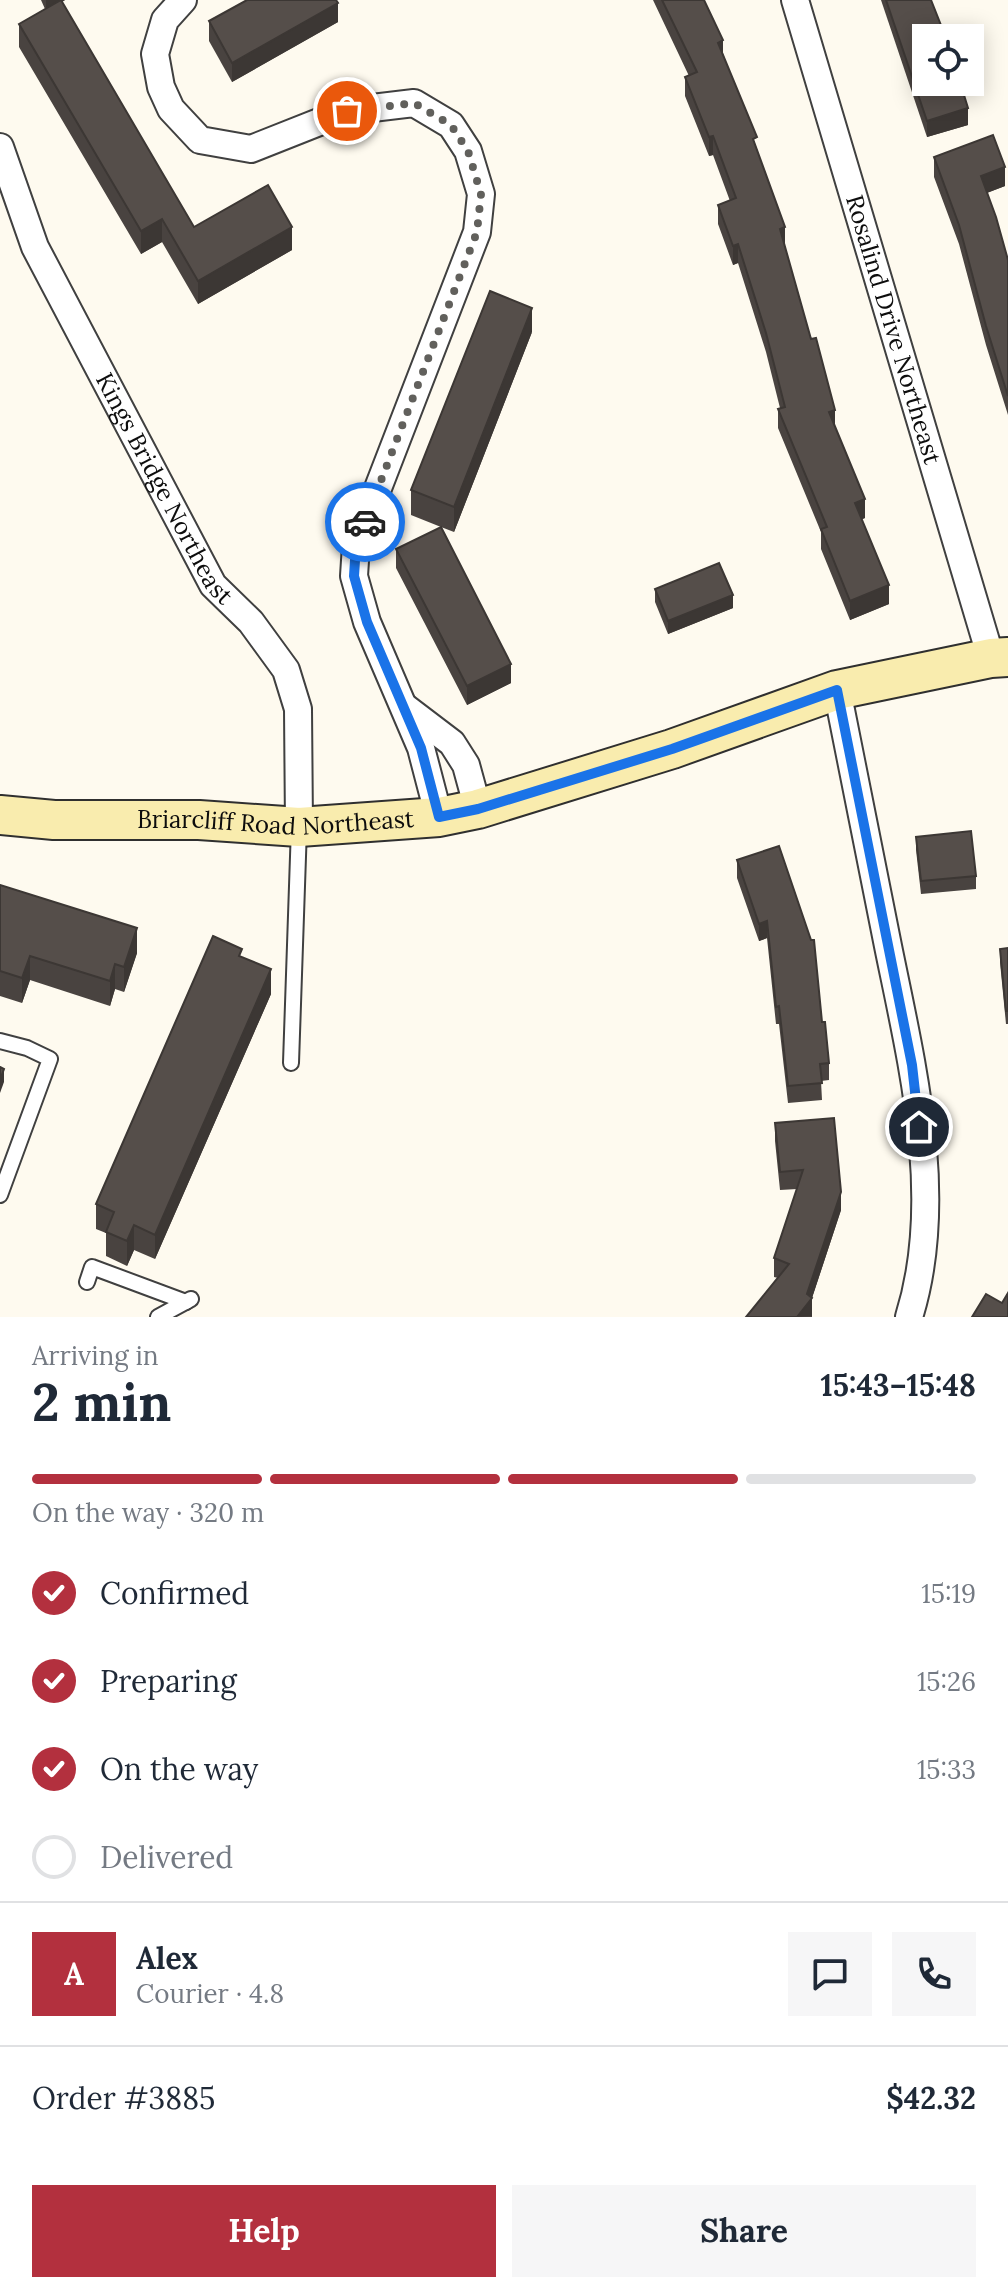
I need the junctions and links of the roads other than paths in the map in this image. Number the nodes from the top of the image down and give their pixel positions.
1 (183, 0) edge
2 (795, 0) edge
3 (0, 147) edge
4 (999, 658) edge
5 (837, 690) junction
6 (404, 707) junction
7 (478, 809) junction
8 (0, 815) edge
9 (439, 817) junction
10 (299, 827) junction
11 (0, 1041) edge
12 (291, 1063) dead end
13 (0, 1195) edge
14 (87, 1282) dead end
15 (158, 1317) edge
16 (909, 1317) edge

1 - 6 street
2 - 4 street, Rosalind Drive Northeast
3 - 10 street, Kings Bridge Northeast
4 - 5 main road, Briarcliff Road Northeast
5 - 7 main road, Briarcliff Road Northeast
5 - 16 street
6 - 7 street
6 - 9 street
7 - 9 main road, Briarcliff Road Northeast
8 - 10 main road, Briarcliff Road Northeast
9 - 10 main road, Briarcliff Road Northeast
10 - 12 lane
11 - 13 lane
14 - 15 lane

